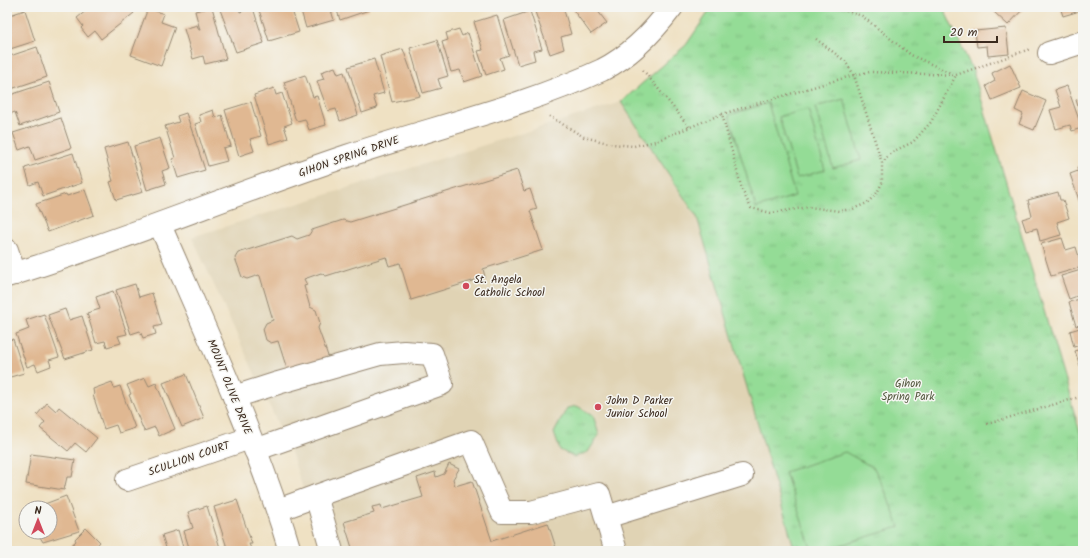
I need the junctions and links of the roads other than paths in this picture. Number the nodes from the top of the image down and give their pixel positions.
1 (672, 7) edge
2 (1083, 42) edge
3 (1049, 53) road end
4 (160, 225) junction
5 (7, 250) edge
6 (11, 275) edge
7 (234, 397) junction
8 (253, 444) junction
9 (742, 475) dead end
10 (127, 480) dead end
11 (316, 496) junction
12 (278, 510) junction
13 (606, 517) junction
14 (290, 551) edge
15 (332, 551) edge
16 (616, 551) edge

1 - 4 street, GIHON SPRING DRIVE
2 - 3 street
4 - 6 street, GIHON SPRING DRIVE
4 - 7 street, MOUNT OLIVE DRIVE
5 - 6 street
7 - 8 street, MOUNT OLIVE DRIVE
7 - 8 street, SCULLION COURT
8 - 10 street, SCULLION COURT
8 - 12 street, MOUNT OLIVE DRIVE
9 - 13 street
11 - 12 street
11 - 13 street
11 - 15 street
12 - 14 street, MOUNT OLIVE DRIVE
13 - 16 street

